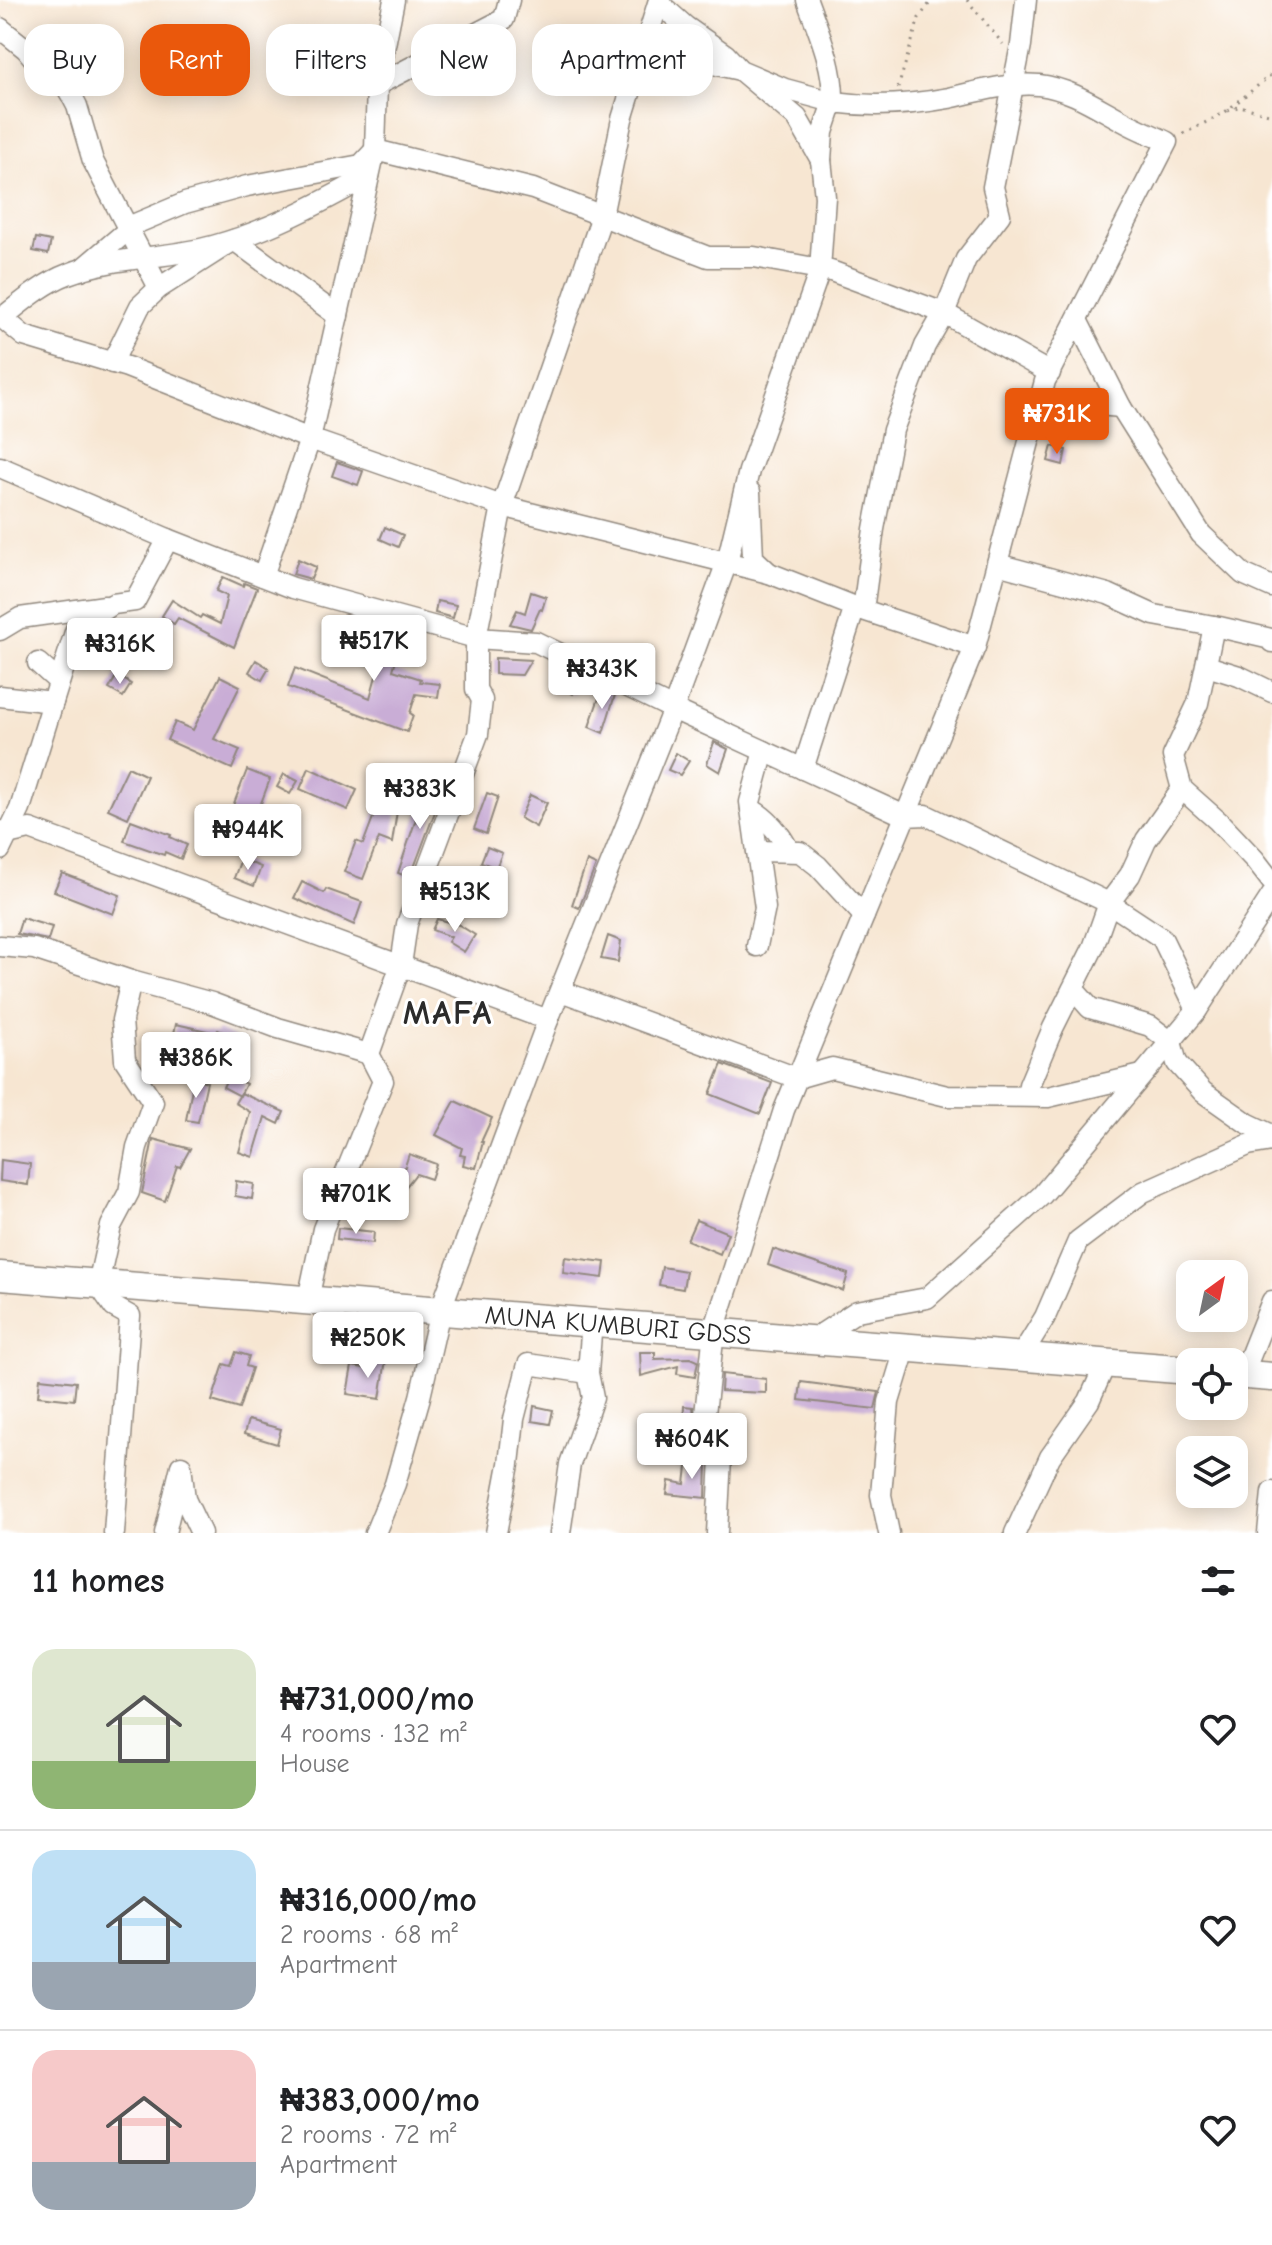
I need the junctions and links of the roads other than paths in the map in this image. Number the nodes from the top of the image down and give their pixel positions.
1 (394, 0) edge
2 (509, 0) edge
3 (807, 0) edge
4 (1026, 0) edge
5 (659, 1) edge
6 (389, 24) edge
7 (652, 24) edge
8 (0, 28) edge
9 (24, 47) edge
10 (713, 64) edge
11 (740, 70) junction
12 (395, 76) edge
13 (1011, 87) junction
14 (72, 96) edge
15 (377, 96) edge
16 (629, 96) edge
17 (833, 102) junction
18 (375, 150) junction
19 (821, 160) junction
20 (369, 176) junction
21 (602, 216) junction
22 (130, 229) junction
23 (234, 240) junction
24 (142, 257) junction
25 (81, 270) junction
26 (820, 270) junction
27 (159, 288) junction
28 (944, 313) junction
29 (338, 316) junction
30 (1, 317) edge
31 (1077, 320) junction
32 (112, 363) junction
33 (1050, 373) junction
34 (1040, 400) junction
35 (1121, 407) junction
36 (310, 439) junction
37 (0, 467) edge
38 (749, 471) junction
39 (502, 506) junction
40 (168, 539) junction
41 (727, 562) junction
42 (997, 564) junction
43 (769, 573) junction
44 (263, 576) junction
45 (1272, 587) edge
46 (113, 604) junction
47 (859, 608) junction
48 (1214, 626) junction
49 (0, 630) edge
50 (476, 638) junction
51 (1272, 642) edge
52 (975, 647) junction
53 (38, 663) dead end
54 (1207, 666) junction
55 (59, 682) junction
56 (1272, 692) edge
57 (0, 696) edge
58 (53, 702) junction
59 (673, 709) junction
60 (764, 751) junction
61 (803, 769) junction
62 (1182, 789) junction
63 (751, 809) junction
64 (905, 816) junction
65 (2, 838) edge
66 (757, 851) junction
67 (789, 851) junction
68 (1272, 854) edge
69 (1272, 860) edge
70 (1272, 882) edge
71 (1272, 895) edge
72 (1109, 903) junction
73 (864, 916) junction
74 (0, 946) edge
75 (757, 946) dead end
76 (401, 965) junction
77 (131, 981) junction
78 (1073, 989) junction
79 (561, 991) junction
80 (1197, 1010) junction
81 (548, 1020) junction
82 (1171, 1042) junction
83 (369, 1054) junction
84 (1143, 1075) junction
85 (797, 1078) junction
86 (1027, 1096) junction
87 (1272, 1138) edge
88 (0, 1276) edge
89 (98, 1284) junction
90 (308, 1300) junction
91 (1272, 1301) edge
92 (440, 1311) junction
93 (592, 1321) junction
94 (714, 1331) junction
95 (814, 1339) junction
96 (906, 1346) junction
97 (1248, 1354) edge
98 (1021, 1356) junction
99 (1106, 1363) junction
100 (1176, 1369) edge
101 (588, 1373) junction
102 (1248, 1375) edge
103 (1272, 1377) edge
104 (1272, 1492) edge
105 (114, 1533) edge
106 (165, 1533) edge
107 (201, 1533) edge
108 (375, 1533) edge
109 (496, 1533) edge
110 (560, 1533) edge
111 (717, 1533) edge
112 (889, 1533) edge
113 (1015, 1533) edge
114 (1268, 1533) edge

1 - 6 street
2 - 12 street
3 - 17 street
4 - 13 street
5 - 7 street
5 - 11 street
8 - 9 street
10 - 11 street
11 - 17 street
11 - 19 street
13 - 17 street
13 - 28 street
13 - 31 street
14 - 22 street
15 - 18 street
16 - 21 street
17 - 19 street
18 - 20 street
18 - 21 street
18 - 22 street
19 - 26 street
20 - 23 street
20 - 29 street
21 - 26 street
21 - 39 street
22 - 24 street
22 - 25 street
23 - 24 street
23 - 27 street
23 - 29 street
24 - 25 street
24 - 27 street
25 - 30 street
26 - 28 street
26 - 38 street
27 - 32 street
28 - 33 street
28 - 47 street
29 - 36 street
30 - 32 street
31 - 33 street
31 - 35 street
32 - 36 street
33 - 34 street
34 - 35 street
34 - 42 street
35 - 45 street
36 - 39 street
36 - 44 street
37 - 40 street
38 - 41 street
38 - 43 street
39 - 41 street
39 - 50 street
40 - 44 street
40 - 46 street
41 - 43 street
41 - 59 street
42 - 48 street
42 - 52 street
43 - 47 street
44 - 50 street
46 - 49 street
46 - 55 street
47 - 52 street
47 - 61 street
48 - 51 street
48 - 54 street
50 - 59 street
50 - 76 street
52 - 64 street
53 - 55 street
54 - 56 street
54 - 62 street
55 - 58 street
57 - 58 street
58 - 65 street
59 - 60 street
59 - 79 street
60 - 61 street
60 - 63 street
61 - 64 street
62 - 70 street
62 - 72 street
63 - 66 street
63 - 67 street
64 - 72 street
64 - 73 street
65 - 76 street
66 - 67 street
66 - 75 street
67 - 73 street
68 - 69 street
71 - 80 street
72 - 78 street
72 - 80 street
73 - 85 street
74 - 77 street
76 - 81 street
76 - 83 street
77 - 83 street
77 - 89 street
78 - 82 street
78 - 86 street
79 - 81 street
79 - 85 street
80 - 82 street
81 - 92 street
82 - 84 street
82 - 87 street
83 - 90 street
84 - 86 street
84 - 95 street
85 - 86 street
85 - 94 street
87 - 98 street
88 - 89 highway, MUNA KUMBURI GDSS
89 - 90 highway, MUNA KUMBURI GDSS
89 - 105 street
90 - 92 highway, MUNA KUMBURI GDSS
91 - 97 street
92 - 93 highway, MUNA KUMBURI GDSS
92 - 108 street
93 - 94 highway, MUNA KUMBURI GDSS
93 - 101 street
94 - 95 highway, MUNA KUMBURI GDSS
94 - 111 street
95 - 96 highway, MUNA KUMBURI GDSS
96 - 98 highway, MUNA KUMBURI GDSS
96 - 112 street
98 - 99 highway, MUNA KUMBURI GDSS
99 - 100 highway, MUNA KUMBURI GDSS
99 - 113 street
101 - 109 street
101 - 110 street
102 - 103 highway
104 - 114 street
106 - 107 street

